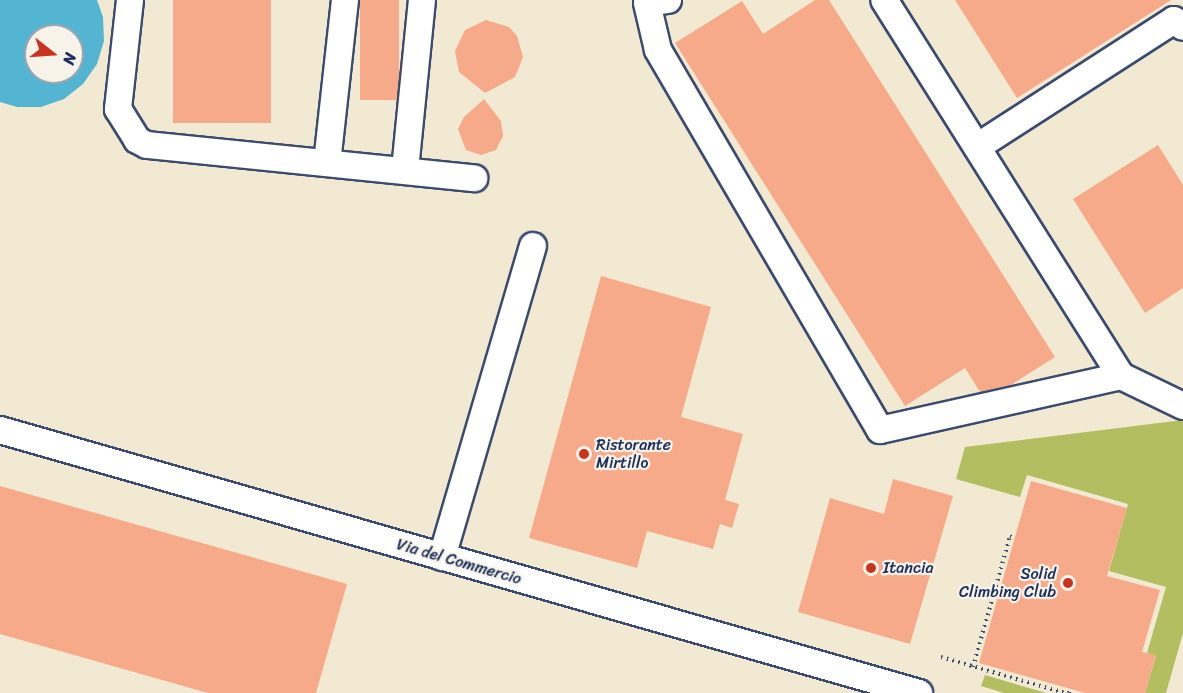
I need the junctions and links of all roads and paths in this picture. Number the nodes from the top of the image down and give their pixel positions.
1 (130, 0) edge
2 (345, 0) edge
3 (422, 0) edge
4 (668, 0) edge
5 (884, 0) edge
6 (1183, 27) edge
7 (977, 147) junction
8 (327, 163) junction
9 (405, 170) junction
10 (474, 178) dead end
11 (533, 246) dead end
12 (1121, 376) junction
13 (1183, 405) edge
14 (0, 430) edge
15 (1015, 538) dead end
16 (442, 557) junction
17 (941, 657) dead end
18 (973, 667) junction
19 (1068, 692) edge
20 (919, 693) edge

1 - 8 street
2 - 8 street
3 - 9 street
4 - 12 street
5 - 7 street
6 - 7 street
7 - 12 street
8 - 9 street
9 - 10 street
11 - 16 street
12 - 13 street
14 - 16 street, Via del Commercio
15 - 18 path
16 - 20 street, Via del Commercio
17 - 18 path
18 - 19 path

